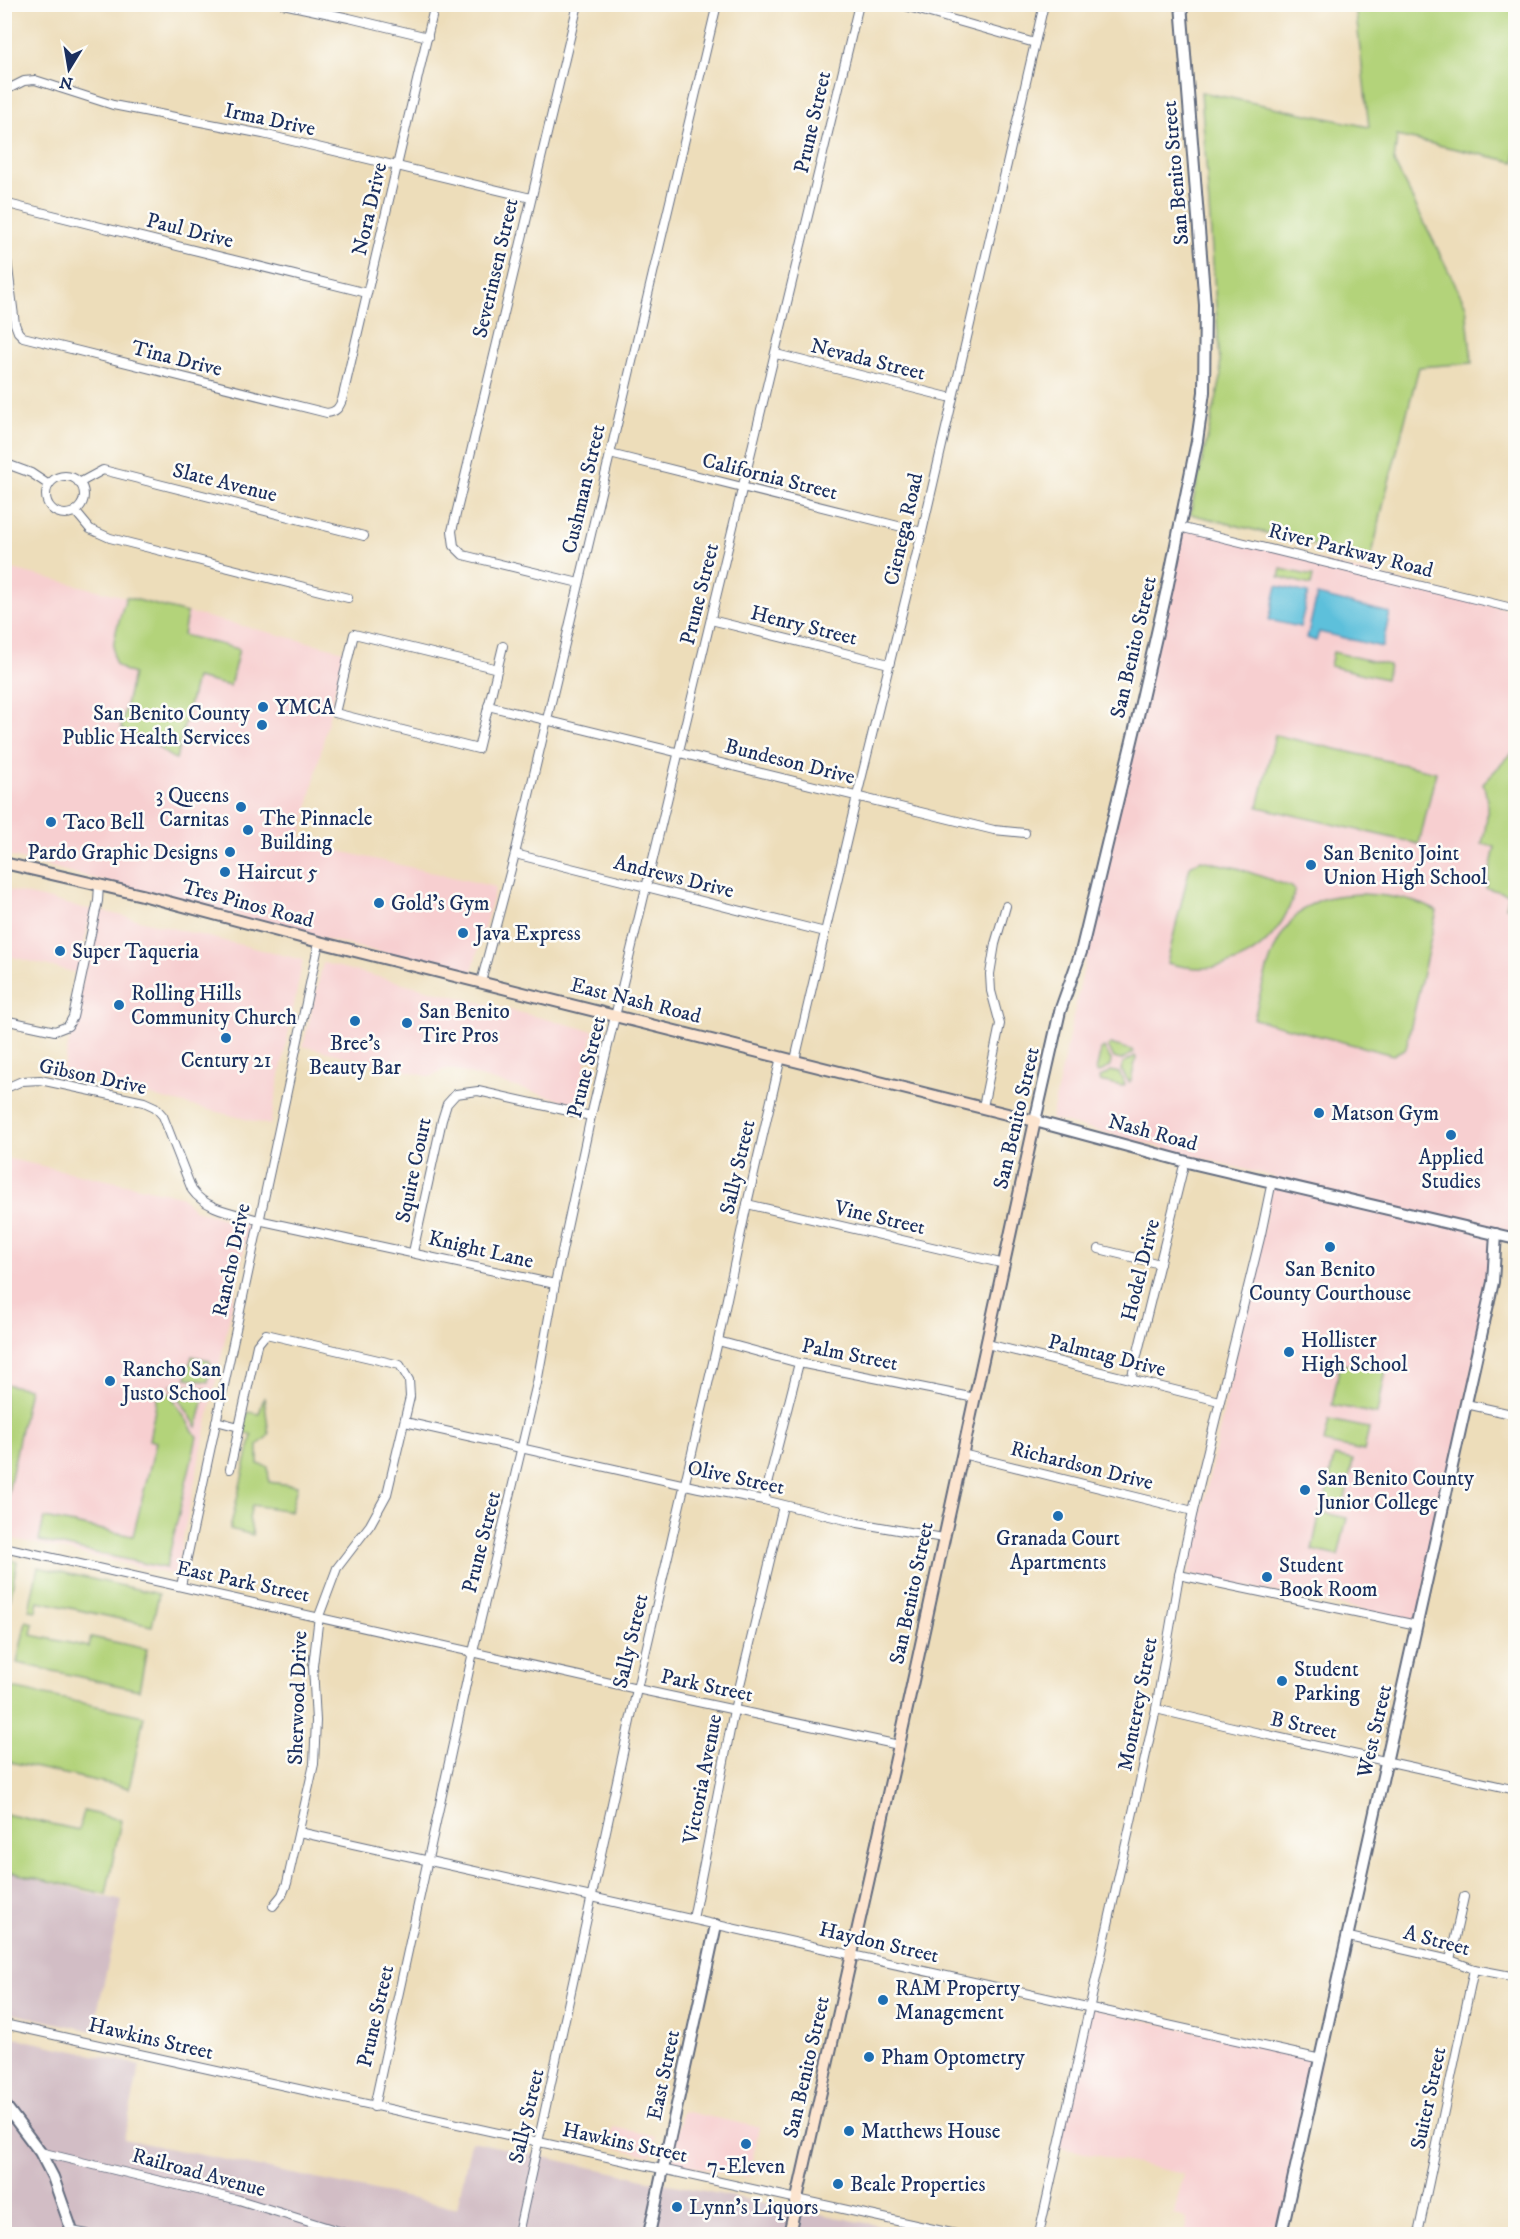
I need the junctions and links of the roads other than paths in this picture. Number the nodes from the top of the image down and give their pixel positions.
1 (283, 4) edge
2 (435, 4) edge
3 (578, 4) edge
4 (717, 4) edge
5 (859, 4) edge
6 (898, 4) edge
7 (1044, 4) edge
8 (1181, 4) edge
9 (428, 37) junction
10 (1035, 44) junction
11 (4, 91) edge
12 (398, 165) junction
13 (531, 198) junction
14 (4, 203) edge
15 (4, 236) edge
16 (368, 293) junction
17 (776, 354) junction
18 (952, 398) junction
19 (327, 413) joint
20 (610, 454) junction
21 (4, 463) edge
22 (79, 483) junction
23 (49, 485) junction
24 (743, 489) junction
25 (75, 511) junction
26 (1179, 527) junction
27 (922, 532) junction
28 (364, 536) dead end
29 (579, 583) junction
30 (348, 598) dead end
31 (1515, 609) edge
32 (711, 620) junction
33 (503, 646) dead end
34 (889, 664) junction
35 (498, 669) junction
36 (488, 706) junction
37 (547, 720) junction
38 (679, 752) junction
39 (857, 796) junction
40 (1025, 833) dead end
41 (515, 854) junction
42 (4, 863) edge
43 (99, 885) junction
44 (647, 888) junction
45 (1006, 906) dead end
46 (825, 932) junction
47 (319, 942) junction
48 (481, 982) junction
49 (617, 1016) junction
50 (4, 1020) edge
51 (781, 1057) junction
52 (795, 1060) junction
53 (4, 1089) edge
54 (983, 1107) junction
55 (591, 1116) junction
56 (1035, 1121) junction
57 (1183, 1169) dead end
58 (1272, 1181) junction
59 (747, 1204) junction
60 (258, 1220) junction
61 (1496, 1234) junction
62 (1515, 1239) edge
63 (1099, 1249) dead end
64 (413, 1252) junction
65 (1005, 1264) junction
66 (1160, 1264) junction
67 (555, 1284) junction
68 (718, 1341) junction
69 (987, 1344) junction
70 (799, 1363) junction
71 (1131, 1380) junction
72 (975, 1398) junction
73 (1219, 1401) junction
74 (1466, 1404) junction
75 (1515, 1415) edge
76 (216, 1421) junction
77 (405, 1422) junction
78 (239, 1427) junction
79 (522, 1447) junction
80 (962, 1454) junction
81 (230, 1469) dead end
82 (685, 1485) junction
83 (764, 1500) junction
84 (783, 1506) junction
85 (1193, 1510) junction
86 (943, 1538) junction
87 (4, 1547) edge
88 (1179, 1575) junction
89 (181, 1586) junction
90 (319, 1616) junction
91 (1418, 1625) junction
92 (473, 1652) junction
93 (637, 1689) junction
94 (1156, 1709) junction
95 (734, 1710) junction
96 (899, 1745) junction
97 (1387, 1761) junction
98 (1515, 1790) edge
99 (299, 1832) junction
100 (429, 1861) junction
101 (1464, 1896) dead end
102 (593, 1897) junction
103 (273, 1906) dead end
104 (693, 1919) junction
105 (716, 1924) junction
106 (1349, 1937) junction
107 (852, 1955) junction
108 (1450, 1960) junction
109 (1474, 1969) junction
110 (1515, 1977) edge
111 (1090, 2008) junction
112 (4, 2024) edge
113 (1321, 2059) junction
114 (4, 2104) edge
115 (374, 2107) junction
116 (538, 2142) junction
117 (40, 2152) junction
118 (663, 2169) junction
119 (795, 2199) junction
120 (910, 2224) junction
121 (72, 2233) edge
122 (87, 2235) edge
123 (348, 2235) edge
124 (518, 2235) edge
125 (649, 2235) edge
126 (789, 2235) edge
127 (908, 2235) edge
128 (957, 2235) edge
129 (1038, 2235) edge
130 (1281, 2235) edge
131 (1418, 2235) edge

1 - 9 street
2 - 9 street, Nora Drive
3 - 13 street, Severinsen Street
4 - 20 street, Cushman Street
5 - 17 street, Prune Street
6 - 10 street
7 - 10 street, Cienega Road
8 - 26 street, San Benito Street
9 - 12 street, Nora Drive
10 - 18 street, Cienega Road
11 - 12 street, Irma Drive
12 - 13 street, Irma Drive
12 - 16 street, Nora Drive
13 - 29 street, Severinsen Street
14 - 16 street, Paul Drive
15 - 19 street, Tina Drive
16 - 19 street, Nora Drive
17 - 18 street, Nevada Street
17 - 24 street, Prune Street
18 - 27 street, Cienega Road
20 - 24 street, California Street
20 - 29 street, Cushman Street
21 - 23 street
22 - 23 street
22 - 25 street
22 - 28 street, Slate Avenue
23 - 25 street
24 - 27 street, California Street
24 - 32 street, Prune Street
25 - 30 street
26 - 31 street, River Parkway Road
26 - 56 street, San Benito Street
27 - 34 street, Cienega Road
29 - 37 street, Cushman Street
32 - 34 street, Henry Street
32 - 38 street, Prune Street
33 - 35 street
34 - 39 street, Cienega Road
35 - 36 street
35 - 36 street
36 - 37 street, Bundeson Drive
37 - 38 street, Bundeson Drive
37 - 41 street, Cushman Street
38 - 39 street, Bundeson Drive
38 - 44 street, Prune Street
39 - 40 street, Bundeson Drive
39 - 46 street, Cienega Road
41 - 44 street, Andrews Drive
41 - 48 street, Cushman Street
42 - 43 main road, Tres Pinos Road
43 - 47 main road, Tres Pinos Road
43 - 50 street
44 - 46 street, Andrews Drive
44 - 49 street, Prune Street
45 - 54 street
46 - 52 street, Cienega Road
47 - 48 main road, Tres Pinos Road
47 - 60 street, Rancho Drive
48 - 49 main road, East Nash Road
49 - 51 main road, East Nash Road
49 - 55 street, Prune Street
51 - 52 main road, Nash Road
51 - 59 street, Sally Street
52 - 54 main road, Nash Road
53 - 60 street, Gibson Drive
54 - 56 main road, Nash Road
55 - 64 street, Squire Court
55 - 67 street, Prune Street
56 - 58 street, Nash Road
56 - 65 main road, San Benito Street
57 - 66 street, Hodel Drive
58 - 61 street, Nash Road
58 - 73 street, Monterey Street
59 - 65 street, Vine Street
59 - 68 street, Sally Street
60 - 64 street, Knight Lane
60 - 76 street, Rancho Drive
61 - 62 street, Nash Road
61 - 74 street, West Street
63 - 66 street
64 - 67 street, Knight Lane
65 - 69 main road, San Benito Street
66 - 71 street, Hodel Drive
67 - 79 street, Prune Street
68 - 70 street, Palm Street
68 - 82 street, Sally Street
69 - 71 street, Palmtag Drive
69 - 72 main road, San Benito Street
70 - 72 street, Palm Street
70 - 83 street
71 - 73 street, Palmtag Drive
72 - 80 main road, San Benito Street
73 - 85 street, Monterey Street
74 - 75 street
74 - 91 street, West Street
76 - 78 street
76 - 89 street, Rancho Drive
77 - 78 street, Sherwood Drive
77 - 79 street, Olive Street
77 - 90 street, Sherwood Drive
78 - 81 street
79 - 82 street, Olive Street
79 - 92 street, Prune Street
80 - 85 street, Richardson Drive
80 - 86 main road, San Benito Street
82 - 83 street, Olive Street
82 - 93 street, Sally Street
83 - 84 street, Olive Street
84 - 86 street, Olive Street
84 - 95 street, Victoria Avenue
85 - 88 street, Monterey Street
86 - 96 main road, San Benito Street
87 - 89 street, East Park Street
88 - 91 street
88 - 94 street, Monterey Street
89 - 90 street, East Park Street
90 - 92 street, East Park Street
90 - 99 street, Sherwood Drive
91 - 97 street, West Street
92 - 93 street, Park Street
92 - 100 street, Prune Street
93 - 95 street, Park Street
93 - 102 street, Sally Street
94 - 97 street, B Street
94 - 111 street, Monterey Street
95 - 96 street, Park Street
95 - 104 street, Victoria Avenue
96 - 107 main road, San Benito Street
97 - 98 street, B Street
97 - 106 street, West Street
99 - 100 street, Haydon Street
99 - 103 street, Sherwood Drive
100 - 102 street, Haydon Street
100 - 115 street, Prune Street
101 - 108 street
102 - 104 street, Haydon Street
102 - 116 street, Sally Street
104 - 105 street, Haydon Street
105 - 107 street, Haydon Street
105 - 118 street, East Street
106 - 108 street, A Street
106 - 113 street, West Street
107 - 111 street, Haydon Street
107 - 119 main road, San Benito Street
108 - 109 street, A Street
109 - 110 street, A Street
109 - 131 street, Suiter Street
111 - 113 street, Haydon Street
111 - 129 street, Monterey Street
112 - 115 street, Hawkins Street
113 - 130 street, West Street
114 - 117 street
115 - 116 street, Hawkins Street
116 - 118 street, Hawkins Street
116 - 124 street, Sally Street
117 - 121 street
117 - 123 street, Railroad Avenue
118 - 119 street, Hawkins Street
118 - 125 street, East Street
119 - 120 street, Hawkins Street
119 - 126 main road, San Benito Street
120 - 127 street
120 - 128 street, Hawkins Street
121 - 122 street

